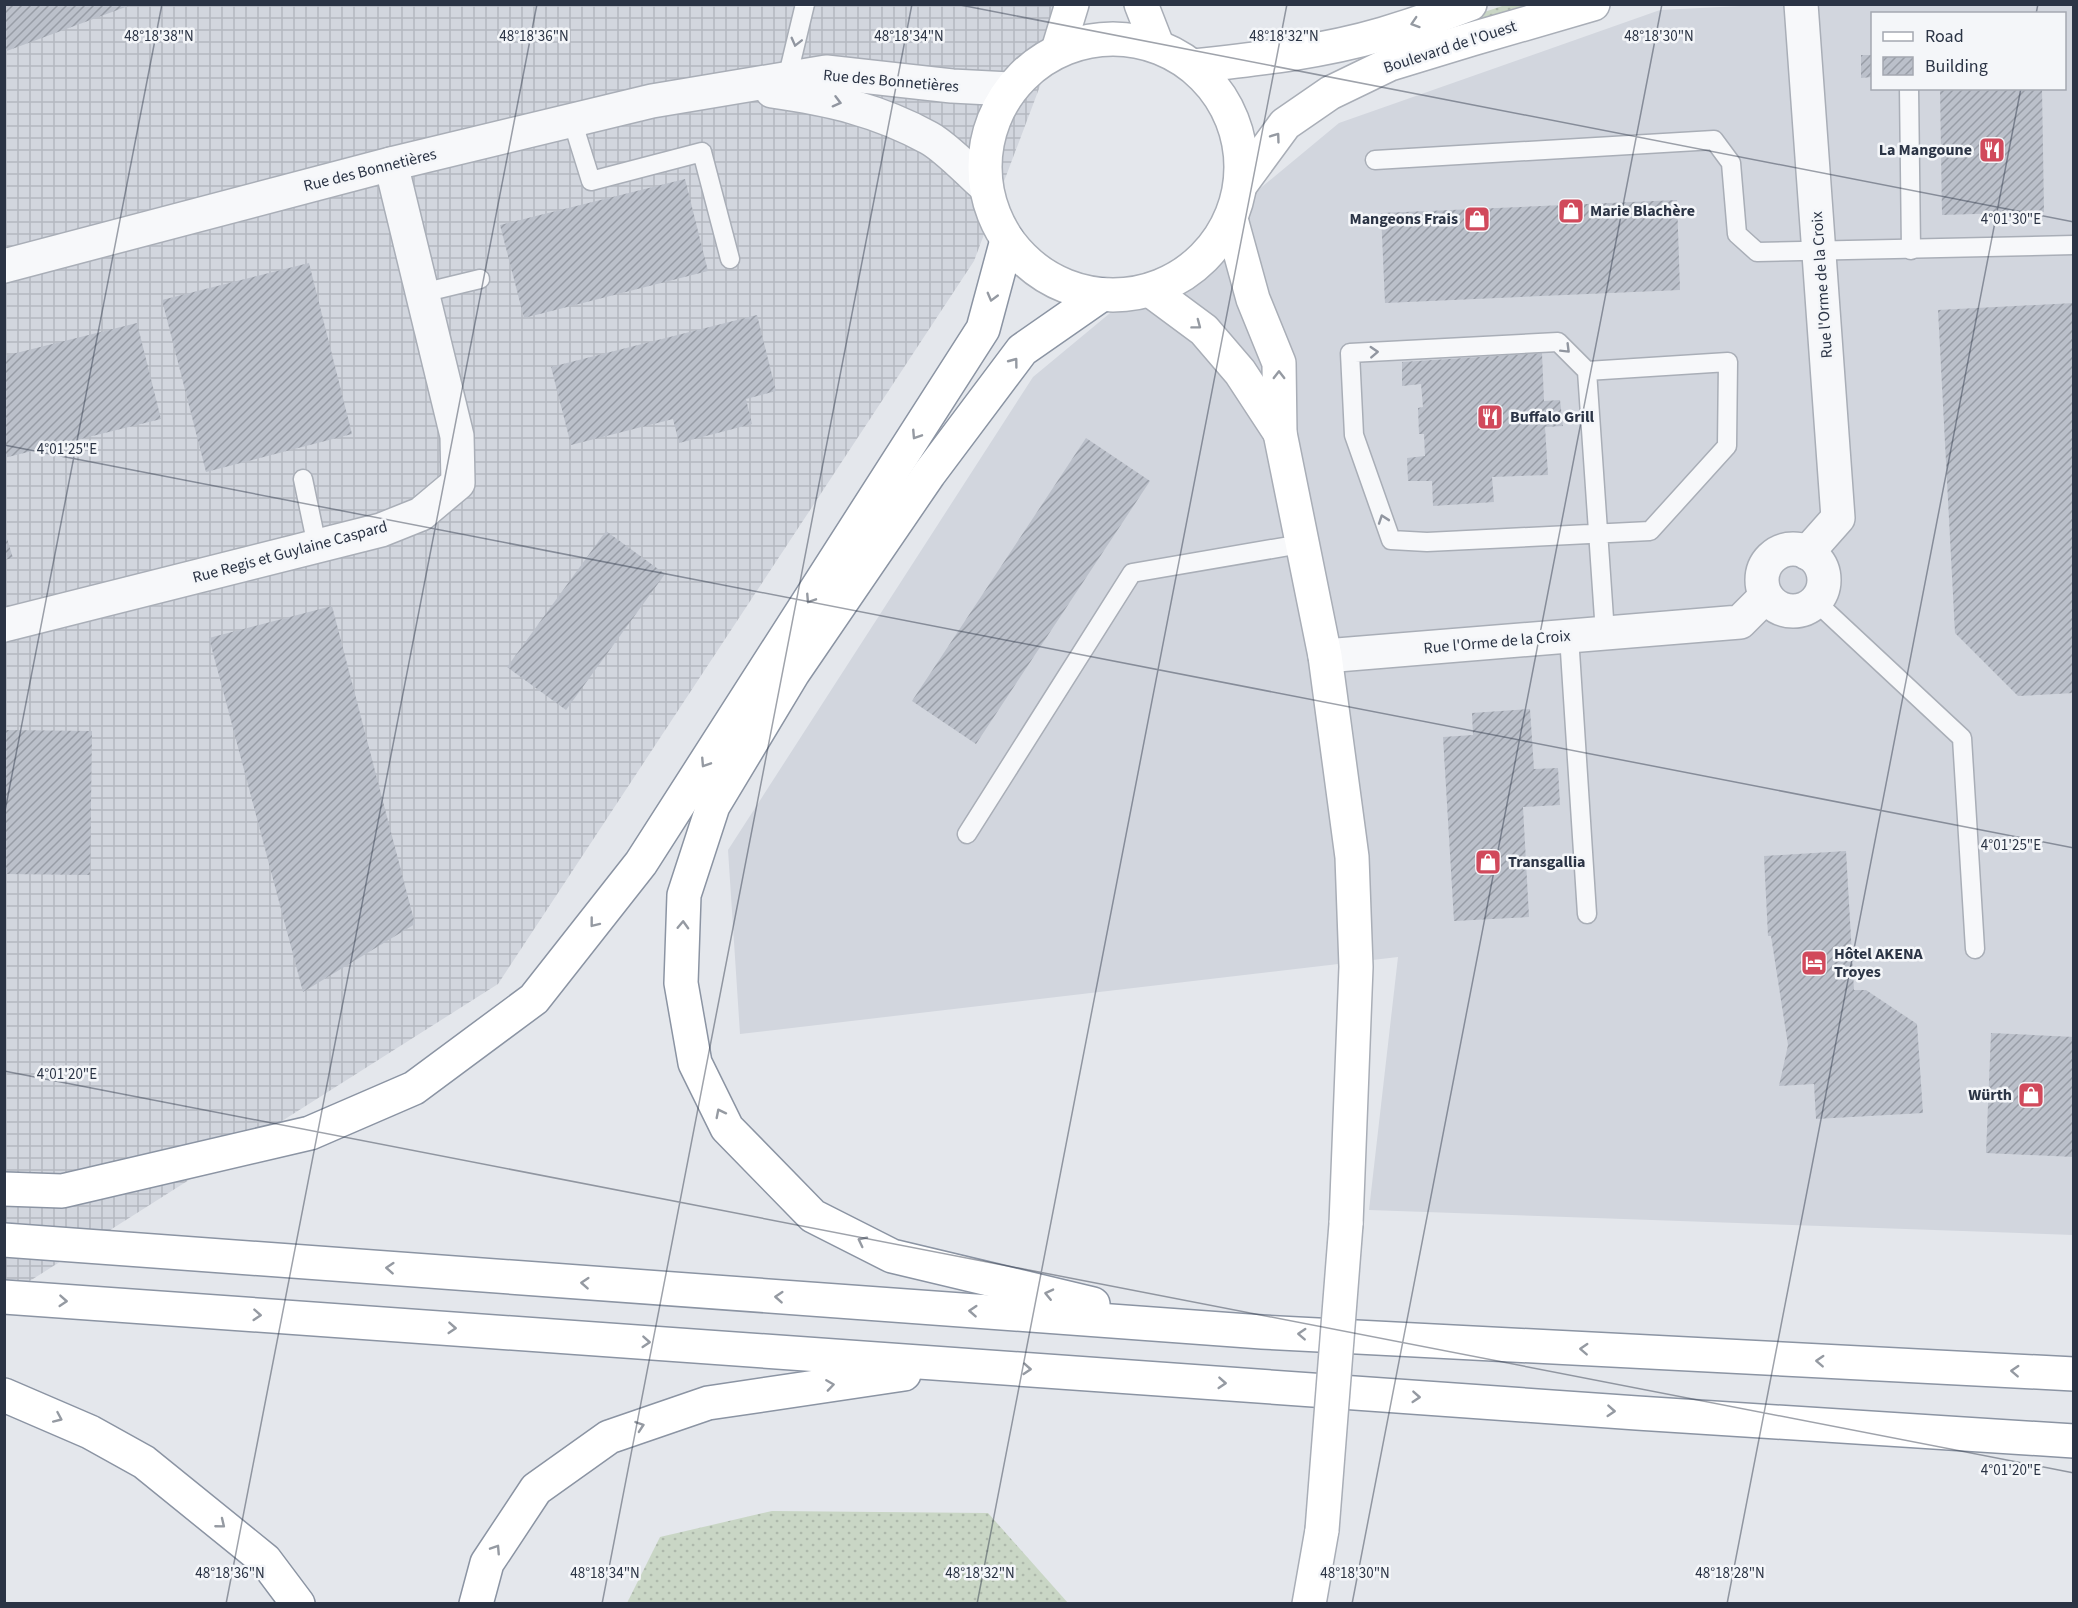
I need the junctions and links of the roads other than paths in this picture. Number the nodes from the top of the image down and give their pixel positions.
1 (805, 4) edge
2 (1072, 4) edge
3 (1141, 4) edge
4 (1470, 4) edge
5 (1593, 4) edge
6 (1802, 4) edge
7 (1157, 45) junction
8 (1058, 50) junction
9 (1194, 66) junction
10 (787, 79) junction
11 (737, 87) junction
12 (1010, 89) junction
13 (1909, 90) edge
14 (572, 120) junction
15 (1375, 160) dead end
16 (391, 164) junction
17 (1241, 184) junction
18 (986, 186) junction
19 (1231, 219) junction
20 (1007, 240) junction
21 (2073, 245) edge
22 (1911, 249) junction
23 (1819, 252) junction
24 (730, 259) dead end
25 (4, 266) edge
26 (480, 279) dead end
27 (1150, 290) junction
28 (423, 293) junction
29 (1101, 295) junction
30 (1587, 371) junction
31 (1280, 433) junction
32 (303, 479) dead end
33 (1598, 533) junction
34 (1301, 544) junction
35 (317, 546) junction
36 (1807, 552) junction
37 (1767, 596) junction
38 (1815, 602) junction
39 (4, 625) edge
40 (1605, 633) junction
41 (1569, 636) junction
42 (1326, 656) junction
43 (967, 834) dead end
44 (1587, 914) dead end
45 (1975, 949) dead end
46 (4, 1189) edge
47 (4, 1240) edge
48 (4, 1297) edge
49 (1188, 1327) junction
50 (969, 1365) junction
51 (2073, 1374) edge
52 (4, 1395) edge
53 (2073, 1442) edge
54 (1322, 1530) junction
55 (298, 1604) edge
56 (476, 1604) edge
57 (1309, 1604) edge
58 (1330, 1604) edge

1 -> 10 lane
2 - 8 main road
3 - 7 main road
4 -> 9 main road, Boulevard de l'Ouest
17 -> 5 main road, Boulevard de l'Ouest
6 - 23 street, Rue l'Orme de la Croix
7 - 8 main road
7 - 9 main road
8 - 12 main road
9 - 17 main road
10 - 11 street, Rue des Bonnetières
10 - 12 street, Rue des Bonnetières
11 - 14 street, Rue des Bonnetières
11 -> 18 street, Rue des Bonnetières
12 - 18 main road
13 - 22 lane
14 - 16 street, Rue des Bonnetières
14 - 24 lane
15 - 23 lane
16 - 25 street, Rue des Bonnetières
16 - 28 street, Rue Regis et Guylaine Caspard
17 - 19 main road
18 - 20 main road
19 - 27 main road
31 -> 19 main road
20 - 29 main road
20 -> 46 main road
21 - 22 lane
22 - 23 lane
23 - 36 street, Rue l'Orme de la Croix
26 - 28 lane
27 - 29 main road
27 -> 31 main road
28 - 35 street, Rue Regis et Guylaine Caspard
49 -> 29 main road
30 - 33 lane
30 - 33 lane
33 -> 30 lane
31 - 34 main road
32 - 35 lane
33 - 40 lane
34 - 42 main road
34 - 43 lane
35 - 39 street, Rue Regis et Guylaine Caspard
36 - 37 street
36 - 38 street
37 - 38 street
37 - 40 street, Rue l'Orme de la Croix
38 - 45 lane
40 - 41 street, Rue l'Orme de la Croix
41 - 42 street, Rue l'Orme de la Croix
41 - 44 lane
42 - 54 main road, bridge
49 -> 47 main road
48 -> 50 main road
51 -> 49 main road
50 -> 53 main road
56 -> 50 main road
52 -> 55 main road
54 - 57 main road
54 - 58 main road

